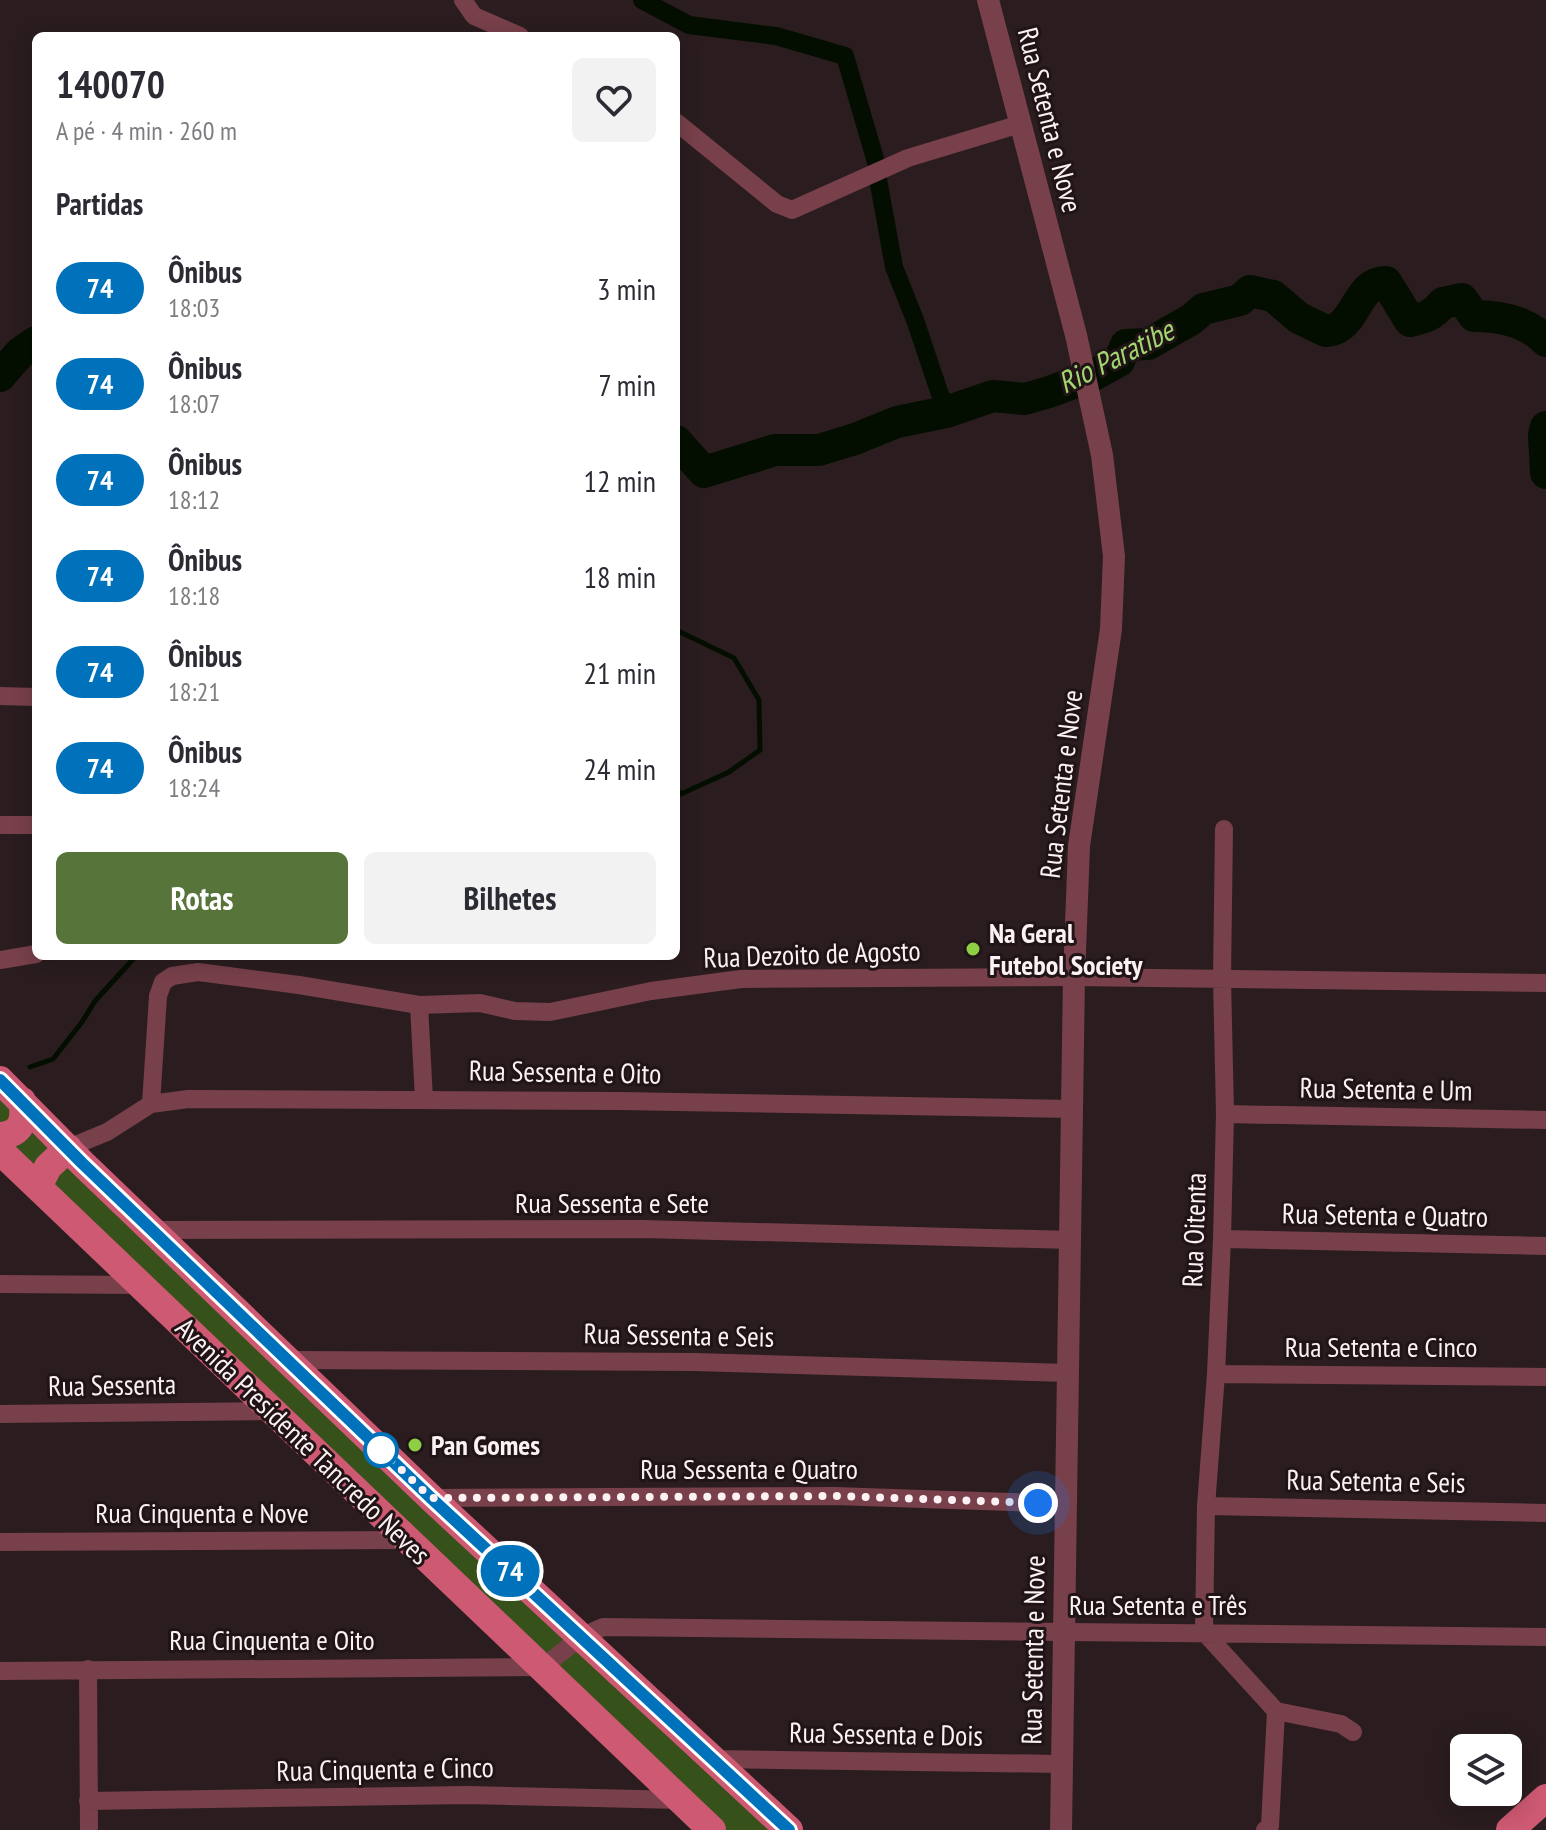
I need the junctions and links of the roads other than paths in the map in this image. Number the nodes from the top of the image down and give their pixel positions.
1 (463, 0) edge
2 (988, 0) edge
3 (474, 16) junction
4 (473, 32) edge
5 (511, 32) edge
6 (1020, 124) junction
7 (680, 125) edge
8 (0, 696) edge
9 (32, 697) edge
10 (0, 825) edge
11 (32, 825) edge
12 (1224, 829) dead end
13 (32, 955) edge
14 (0, 960) edge
15 (1074, 977) junction
16 (1222, 978) junction
17 (1546, 983) edge
18 (419, 1005) junction
19 (0, 1080) edge
20 (424, 1099) junction
21 (22, 1101) junction
22 (151, 1104) junction
23 (1072, 1109) junction
24 (1225, 1114) junction
25 (1546, 1120) edge
26 (0, 1136) edge
27 (68, 1148) junction
28 (0, 1151) edge
29 (38, 1187) junction
30 (153, 1230) junction
31 (1222, 1239) junction
32 (1071, 1240) junction
33 (1546, 1246) edge
34 (0, 1284) edge
35 (139, 1285) junction
36 (289, 1360) junction
37 (1068, 1373) junction
38 (1216, 1374) junction
39 (1546, 1377) edge
40 (272, 1411) junction
41 (0, 1414) edge
42 (431, 1498) junction
43 (1067, 1504) junction
44 (1206, 1506) junction
45 (1546, 1513) edge
46 (405, 1540) junction
47 (0, 1542) edge
48 (1204, 1632) junction
49 (1063, 1633) junction
50 (581, 1637) junction
51 (1546, 1637) edge
52 (543, 1667) junction
53 (88, 1669) junction
54 (0, 1671) edge
55 (1276, 1711) junction
56 (1353, 1732) dead end
57 (711, 1759) junction
58 (1061, 1764) junction
59 (1546, 1798) edge
60 (681, 1800) junction
61 (88, 1801) junction
62 (89, 1830) edge
63 (712, 1830) edge
64 (789, 1830) edge
65 (1061, 1830) edge
66 (1265, 1830) edge
67 (1510, 1830) edge

1 - 3 street
2 - 6 street, Rua Setenta e Nove
3 - 4 street
3 - 5 street
6 - 7 street
6 - 15 street, Rua Setenta e Nove
8 - 9 street
10 - 11 street
12 - 16 street, Rua Oitenta
13 - 14 street
15 - 16 street, Rua Dezoito de Agosto
15 - 18 street, Rua Dezoito de Agosto
15 - 23 street, Rua Setenta e Nove
16 - 17 street, Rua Dezoito de Agosto
16 - 24 street, Rua Oitenta
18 - 20 street
18 - 22 street, Rua Dezoito de Agosto
19 - 21 main road, Avenida Presidente Tancredo Neves
20 - 22 street, Rua Sessenta e Oito
20 - 23 street, Rua Sessenta e Oito
21 - 26 main road
21 - 27 main road, Avenida Presidente Tancredo Neves
22 - 27 street, Rua Sessenta e Oito
23 - 32 street, Rua Setenta e Nove
24 - 25 street, Rua Setenta e Um
24 - 31 street, Rua Oitenta
27 - 29 main road
27 - 30 main road, Avenida Presidente Tancredo Neves
28 - 29 main road, Avenida Presidente Tancredo Neves
29 - 35 main road, Avenida Presidente Tancredo Neves
30 - 32 street, Rua Sessenta e Sete
30 - 36 main road, Avenida Presidente Tancredo Neves
31 - 33 street, Rua Setenta e Quatro
31 - 38 street, Rua Oitenta
32 - 37 street, Rua Setenta e Nove
34 - 35 street
35 - 40 main road, Avenida Presidente Tancredo Neves
36 - 37 street, Rua Sessenta e Seis
36 - 42 main road, Avenida Presidente Tancredo Neves
37 - 43 street, Rua Setenta e Nove
38 - 39 street, Rua Setenta e Cinco
38 - 44 street, Rua Oitenta
40 - 41 street, Rua Sessenta
40 - 46 main road, Avenida Presidente Tancredo Neves
42 - 43 street, Rua Sessenta e Quatro
42 - 50 main road, Avenida Presidente Tancredo Neves
43 - 49 street, Rua Setenta e Nove
44 - 45 street, Rua Setenta e Seis
44 - 48 street, Rua Oitenta
46 - 47 street, Rua Cinquenta e Nove
46 - 52 main road, Avenida Presidente Tancredo Neves
48 - 49 street, Rua Setenta e Três
48 - 51 street, Rua Setenta e Três
48 - 55 street
49 - 50 street, Rua Setenta e Três
49 - 58 street, Rua Setenta e Nove
50 - 52 street, Rua Setenta e Três
50 - 57 main road, Avenida Presidente Tancredo Neves
52 - 53 street, Rua Cinquenta e Oito
52 - 60 main road, Avenida Presidente Tancredo Neves
53 - 54 street, Rua Cinquenta e Oito
53 - 61 street
55 - 56 street
55 - 66 street
57 - 58 street, Rua Sessenta e Dois
57 - 64 main road, Avenida Presidente Tancredo Neves
58 - 65 street, Rua Setenta e Nove
59 - 67 main road
60 - 61 street, Rua Cinquenta e Cinco
60 - 63 main road, Avenida Presidente Tancredo Neves
61 - 62 street

